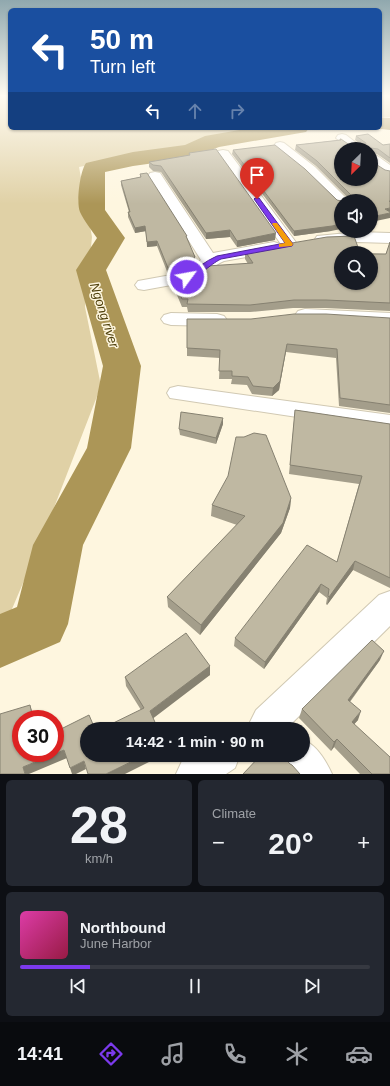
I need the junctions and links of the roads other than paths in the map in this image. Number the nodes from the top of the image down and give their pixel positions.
1 (342, 138) edge
2 (348, 142) edge
3 (280, 146) dead end
4 (224, 154) dead end
5 (378, 163) edge
6 (390, 171) edge
7 (155, 176) dead end
8 (335, 194) edge
9 (380, 235) edge
10 (301, 242) junction
11 (210, 261) junction
12 (144, 285) dead end
13 (287, 316) edge
14 (171, 319) dead end
15 (390, 319) edge
16 (235, 320) edge
17 (178, 392) dead end
18 (390, 423) edge
19 (390, 605) edge
20 (272, 722) edge
21 (212, 762) edge
22 (302, 762) edge
23 (195, 774) edge
24 (313, 774) edge

1 - 2 street
3 - 8 street
4 - 10 street
5 - 6 street
7 - 11 street
9 - 10 street
10 - 11 street
11 - 12 street
13 - 15 street
14 - 16 street
17 - 18 street
19 - 20 street
21 - 23 street
22 - 24 street

